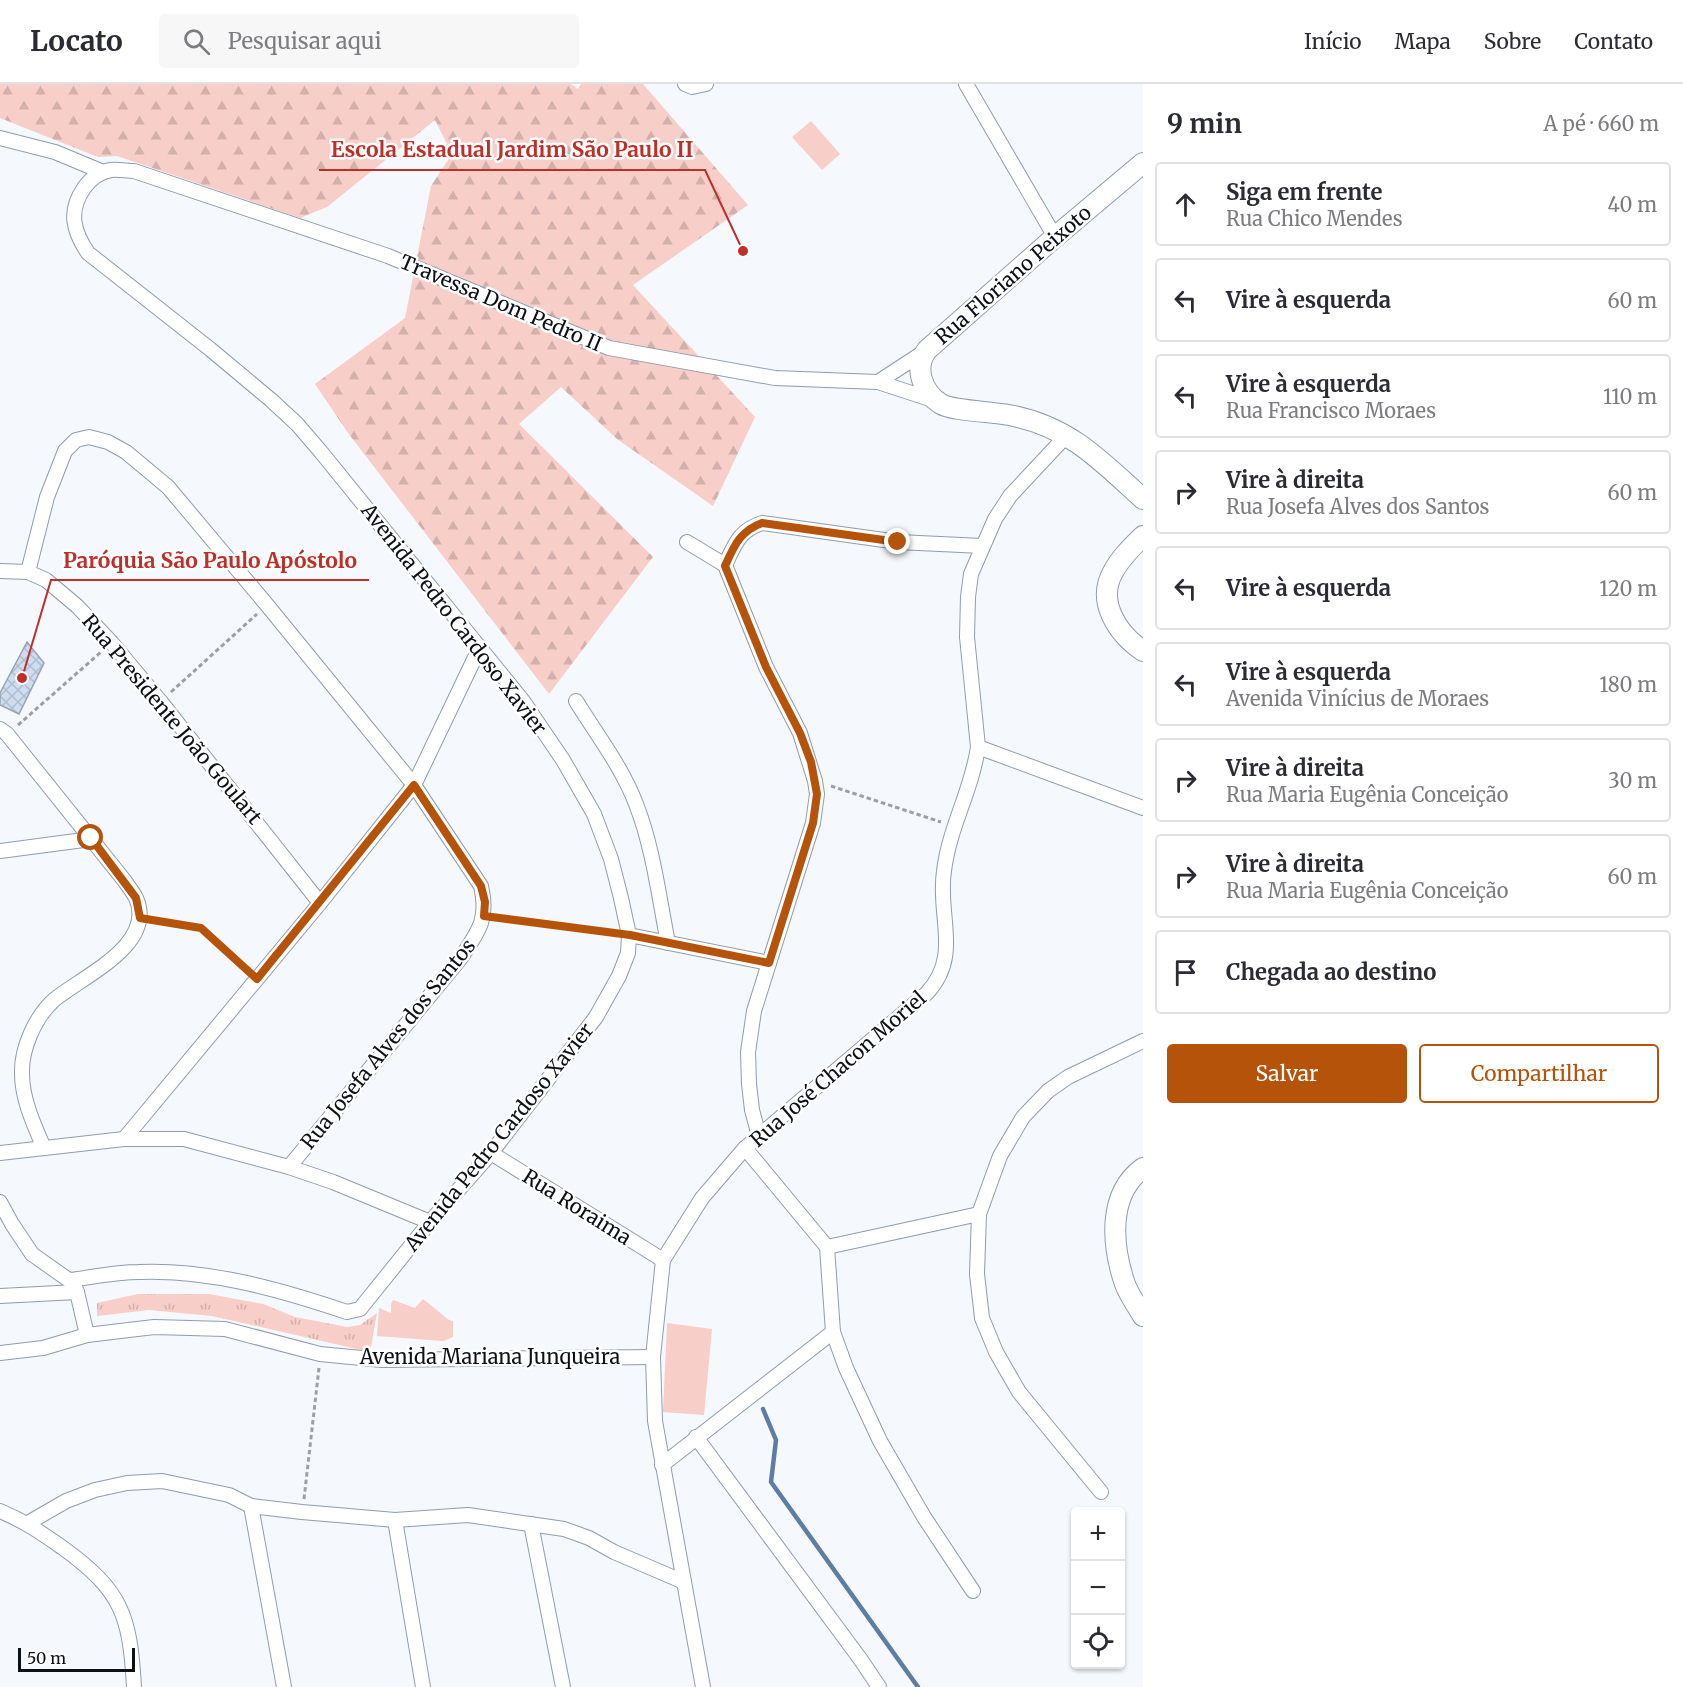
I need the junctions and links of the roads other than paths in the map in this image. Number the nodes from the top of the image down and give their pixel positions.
1 (686, 84) edge
2 (706, 84) edge
3 (966, 84) edge
4 (0, 138) edge
5 (1143, 163) edge
6 (103, 172) junction
7 (1055, 237) junction
8 (927, 350) junction
9 (878, 382) junction
10 (937, 401) junction
11 (1067, 435) junction
12 (1143, 499) edge
13 (1143, 536) edge
14 (687, 542) dead end
15 (982, 546) junction
16 (725, 566) junction
17 (0, 571) edge
18 (28, 572) junction
19 (480, 647) junction
20 (1143, 651) edge
21 (576, 701) dead end
22 (4, 732) edge
23 (978, 747) junction
24 (414, 785) junction
25 (1143, 808) edge
26 (91, 838) junction
27 (0, 851) edge
28 (320, 903) junction
29 (630, 935) junction
30 (668, 943) junction
31 (769, 963) junction
32 (1143, 1041) edge
33 (759, 1136) junction
34 (124, 1139) junction
35 (44, 1148) junction
36 (746, 1148) junction
37 (0, 1153) edge
38 (491, 1154) junction
39 (289, 1167) junction
40 (1143, 1168) edge
41 (0, 1202) edge
42 (980, 1214) junction
43 (430, 1222) junction
44 (827, 1247) junction
45 (663, 1260) junction
46 (74, 1286) junction
47 (0, 1296) edge
48 (1143, 1316) edge
49 (833, 1332) junction
50 (87, 1335) junction
51 (0, 1353) edge
52 (653, 1357) junction
53 (696, 1437) junction
54 (662, 1465) junction
55 (1101, 1492) dead end
56 (251, 1506) junction
57 (0, 1511) edge
58 (394, 1520) junction
59 (28, 1523) junction
60 (531, 1524) junction
61 (684, 1582) junction
62 (973, 1591) dead end
63 (134, 1687) edge
64 (284, 1687) edge
65 (423, 1687) edge
66 (563, 1687) edge
67 (703, 1687) edge
68 (879, 1687) edge

1 - 2 street
3 - 7 street
4 - 6 street
5 - 7 street, Rua Floriano Peixoto
6 - 9 street, Travessa Dom Pedro II
6 - 19 street, Avenida Pedro Cardoso Xavier
7 - 8 street, Rua Floriano Peixoto
8 - 9 street
8 - 10 street, Rua Floriano Peixoto
9 - 10 street, Travessa Dom Pedro II
10 - 11 street, Travessa Dom Pedro II
11 - 12 street, Travessa Dom Pedro II
11 - 15 street, Rua José Chacon Moriel
13 - 20 street
14 - 16 street
15 - 16 street
15 - 23 street, Rua José Chacon Moriel
16 - 31 street
17 - 18 street, Rua Presidente João Goulart
18 - 24 street, Rua Josefa Alves dos Santos
18 - 28 street, Rua Presidente João Goulart
19 - 24 street
19 - 29 street, Avenida Pedro Cardoso Xavier
21 - 30 street
22 - 26 street
23 - 25 street
23 - 33 street, Rua José Chacon Moriel
24 - 28 street
24 - 39 street, Rua Josefa Alves dos Santos
26 - 27 street
26 - 35 street
28 - 34 street
29 - 30 street
29 - 38 street, Avenida Pedro Cardoso Xavier
30 - 31 street
31 - 33 street
32 - 42 street
33 - 36 street, Rua José Chacon Moriel
34 - 35 street
34 - 39 street
35 - 37 street
36 - 44 street
36 - 45 street, Rua José Chacon Moriel
38 - 43 street, Avenida Pedro Cardoso Xavier
38 - 45 street, Rua Roraima
39 - 43 street
40 - 48 street
41 - 46 street
42 - 44 street
42 - 55 street
43 - 46 street, Avenida Pedro Cardoso Xavier
44 - 49 street
45 - 52 street, Rua José Chacon Moriel
46 - 47 street
46 - 50 street
49 - 53 street
49 - 62 street
50 - 51 street, Avenida Mariana Junqueira
50 - 52 street, Avenida Mariana Junqueira
52 - 54 street
53 - 54 street
53 - 68 street
54 - 61 street
56 - 58 street
56 - 59 street
56 - 64 street
57 - 59 street
58 - 60 street
58 - 65 street
59 - 63 street
60 - 61 street
60 - 66 street
61 - 67 street

